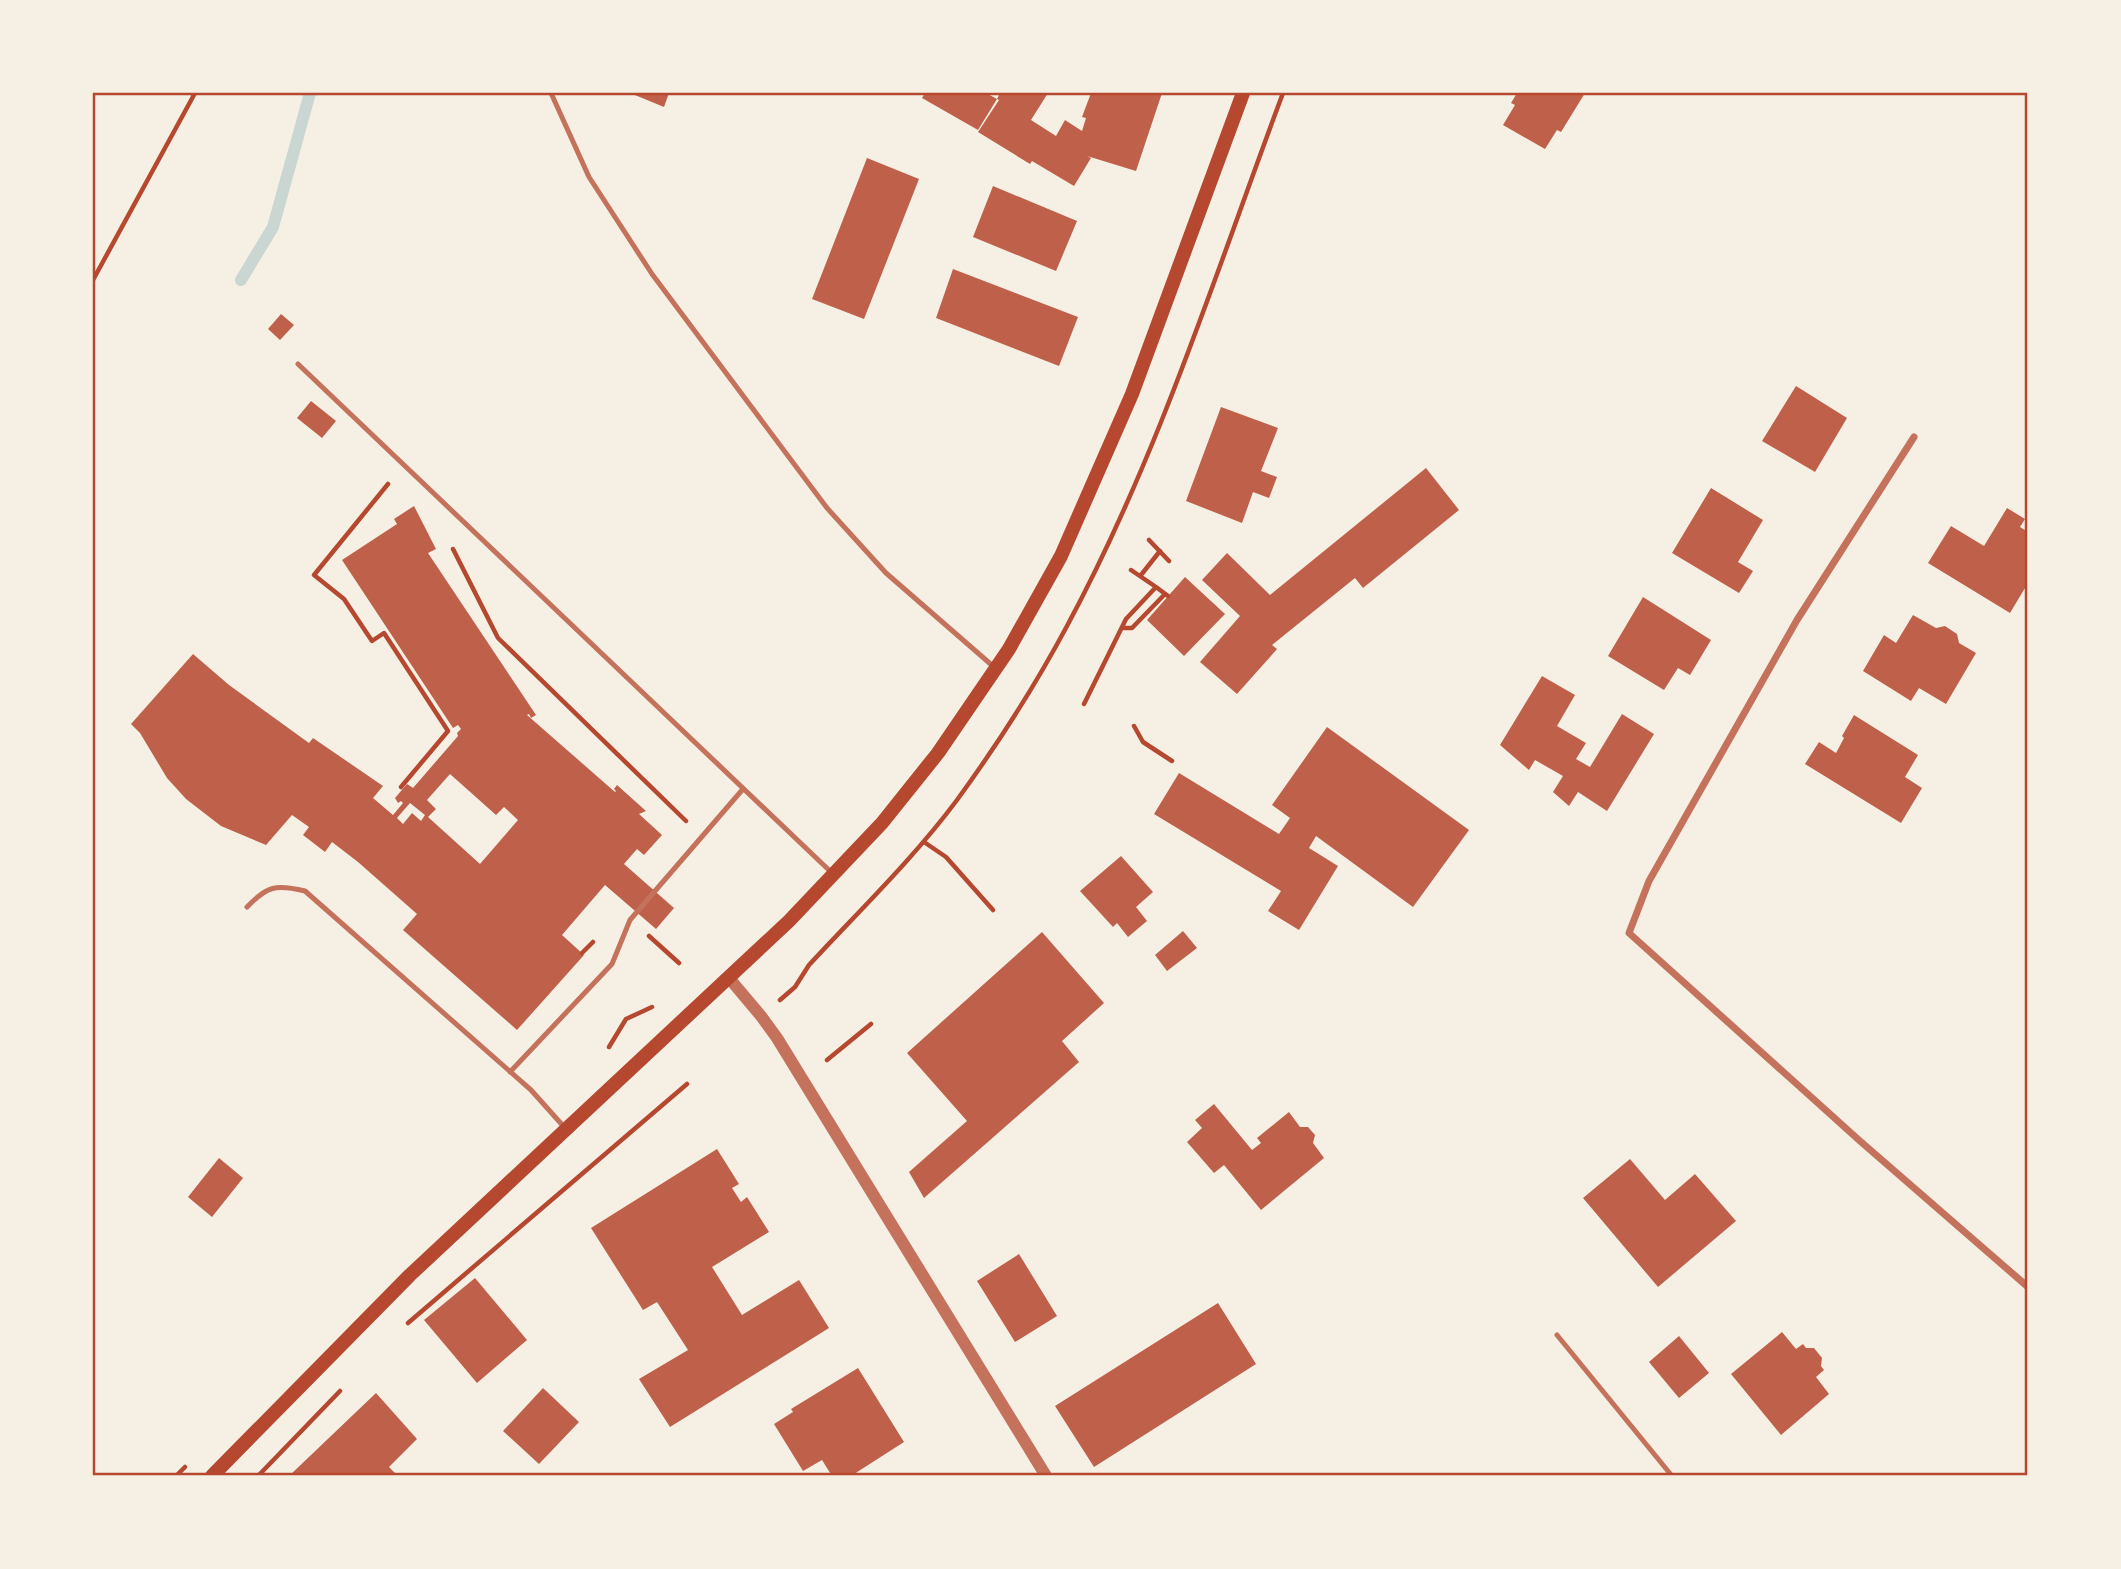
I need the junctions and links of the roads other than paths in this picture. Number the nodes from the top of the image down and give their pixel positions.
1 (551, 93) edge
2 (1243, 93) edge
3 (298, 364) dead end
4 (1914, 437) dead end
5 (996, 669) junction
6 (743, 789) junction
7 (834, 876) junction
8 (247, 908) dead end
9 (729, 978) junction
10 (510, 1072) junction
11 (567, 1130) junction
12 (2028, 1287) edge
13 (1557, 1335) dead end
14 (212, 1476) edge
15 (1046, 1476) edge
16 (1672, 1476) edge

1 - 5 lane
2 - 5 main road
3 - 6 lane
4 - 12 street
5 - 7 main road
6 - 7 lane
6 - 10 lane
7 - 9 main road
8 - 10 lane
9 - 11 main road
9 - 15 street
10 - 11 lane
11 - 14 main road
13 - 16 lane

